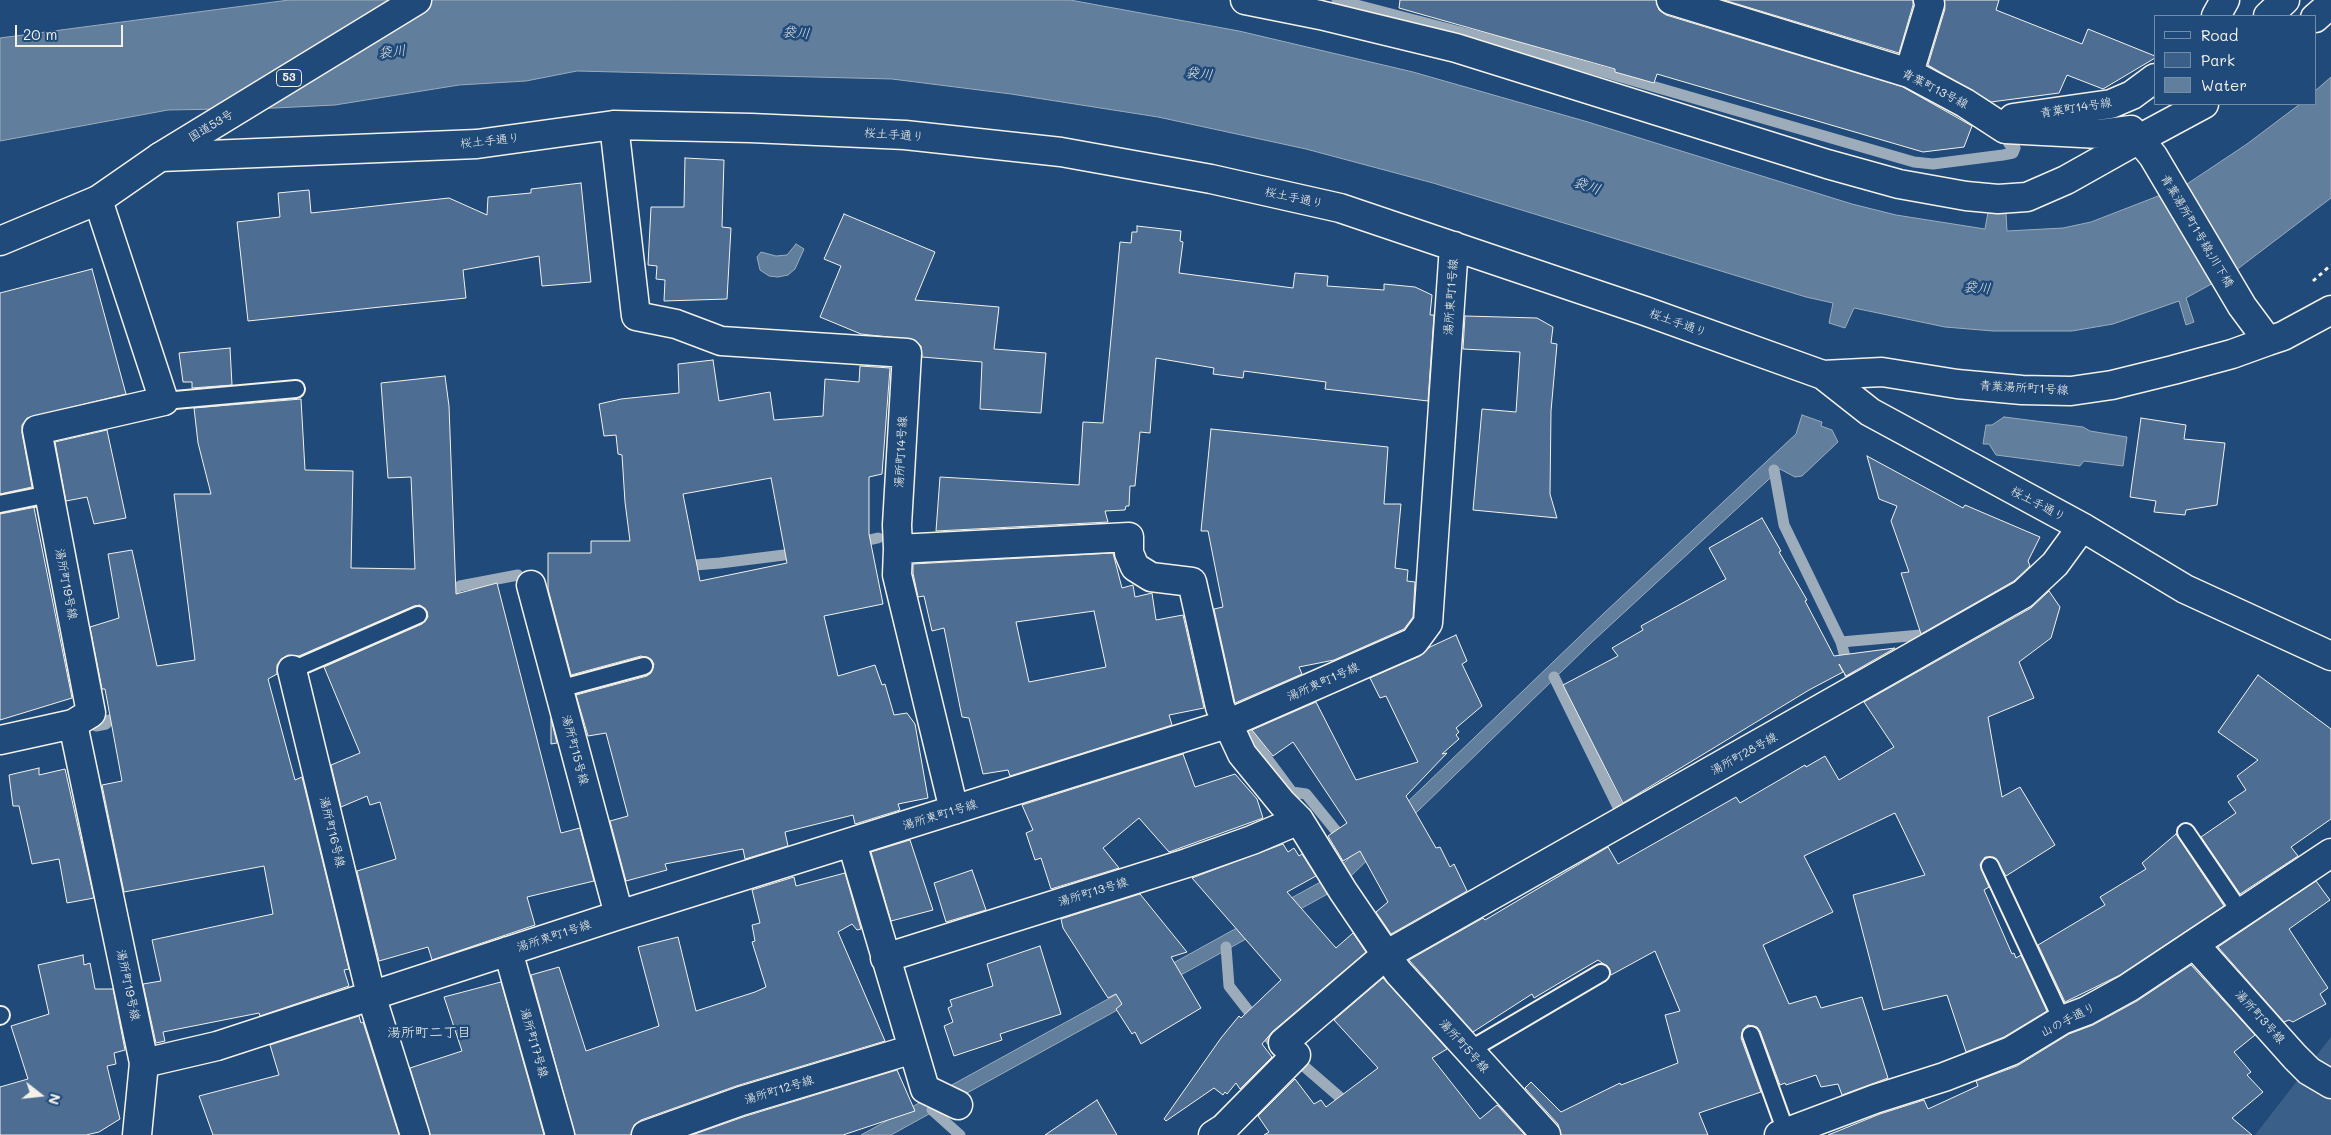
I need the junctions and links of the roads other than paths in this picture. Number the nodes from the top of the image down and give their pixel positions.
1 (417, 0) edge
2 (1245, 0) edge
3 (1671, 0) edge
4 (1928, 0) edge
5 (2225, 0) edge
6 (2285, 0) edge
7 (2331, 4) edge
8 (2217, 15) edge
9 (2269, 15) edge
10 (2316, 17) edge
11 (1909, 73) junction
12 (2154, 79) edge
13 (2143, 92) edge
14 (2203, 105) edge
15 (1992, 121) junction
16 (614, 125) junction
17 (2146, 148) junction
18 (160, 157) junction
19 (98, 200) junction
20 (0, 241) edge
21 (1454, 246) junction
22 (2331, 310) edge
23 (2268, 341) junction
24 (1822, 375) junction
25 (296, 389) dead end
26 (164, 402) junction
27 (49, 494) junction
28 (0, 504) edge
29 (2082, 527) junction
30 (898, 549) junction
31 (531, 585) dead end
32 (418, 615) dead end
33 (2331, 656) edge
34 (644, 666) dead end
35 (292, 670) joint
36 (559, 689) junction
37 (73, 724) junction
38 (1227, 724) junction
39 (0, 740) edge
40 (954, 810) junction
41 (1299, 820) junction
42 (2186, 832) dead end
43 (852, 842) junction
44 (2331, 853) edge
45 (1990, 866) dead end
46 (2241, 913) junction
47 (619, 915) junction
48 (2194, 944) junction
49 (508, 951) junction
50 (1386, 955) junction
51 (885, 958) junction
52 (1601, 973) dead end
53 (371, 995) junction
54 (2062, 1020) junction
55 (1751, 1035) dead end
56 (913, 1049) junction
57 (1468, 1051) junction
58 (144, 1064) junction
59 (2331, 1084) edge
60 (958, 1105) dead end
61 (1836, 1125) edge
62 (1222, 1133) edge
63 (1782, 1134) edge
64 (136, 1135) edge
65 (415, 1135) edge
66 (560, 1135) edge
67 (646, 1135) edge
68 (1546, 1135) edge

1 - 18 main road, 国道53号 / 53
2 - 17 main road
3 - 11 main road, 青葉町13号線
4 - 11 main road
5 - 8 main road
6 - 9 main road
7 - 10 main road
11 - 15 main road, 青葉町13号線
12 - 13 main road, 青葉町14号線
13 - 15 main road, 青葉町14号線
14 - 17 main road
15 - 17 main road, 青葉町13号線
16 - 18 main road, 桜土手通り
16 - 21 main road, 桜土手通り
16 - 30 main road, 湯所町14号線
17 - 23 main road, 青葉湯所町1号線;川下橋
18 - 19 main road, 国道53号 / 53
19 - 20 main road, 国道53号 / 53
19 - 26 main road
21 - 24 main road, 桜土手通り
21 - 38 main road, 湯所東町1号線
22 - 23 main road, 青葉湯所町1号線
23 - 24 main road, 青葉湯所町1号線
24 - 29 main road, 桜土手通り
25 - 26 lane
26 - 27 main road, 湯所町19号線
27 - 28 lane
27 - 37 main road, 湯所町19号線
29 - 33 main road, 桜土手通り
29 - 50 main road, 湯所町28号線
30 - 38 main road
30 - 40 main road
31 - 36 main road, 湯所町15号線
32 - 35 lane
34 - 36 lane
35 - 53 main road, 湯所町16号線
36 - 47 main road, 湯所町15号線
37 - 39 main road
37 - 58 main road, 湯所町19号線
38 - 40 main road, 湯所東町1号線
38 - 41 main road, 湯所町5号線
40 - 43 main road, 湯所東町1号線
41 - 50 main road, 湯所町5号線
41 - 51 main road, 湯所町13号線
42 - 46 lane
43 - 47 main road, 湯所東町1号線
43 - 51 main road
44 - 46 main road, 山の手通り
45 - 54 lane
46 - 48 main road, 山の手通り
47 - 49 main road, 湯所東町1号線
48 - 54 main road, 山の手通り
48 - 59 main road, 湯所町3号線
49 - 53 main road, 湯所東町1号線
49 - 66 main road, 湯所町17号線
50 - 57 main road, 湯所町5号線
50 - 62 main road, 湯所町28号線
51 - 56 main road
52 - 57 lane
53 - 58 main road, 湯所東町1号線
53 - 65 main road, 湯所町16号線
54 - 61 main road, 山の手通り
55 - 63 lane
56 - 60 main road
56 - 67 main road, 湯所町12号線
57 - 68 main road, 湯所町5号線
58 - 64 main road
61 - 63 main road, 山の手通り

